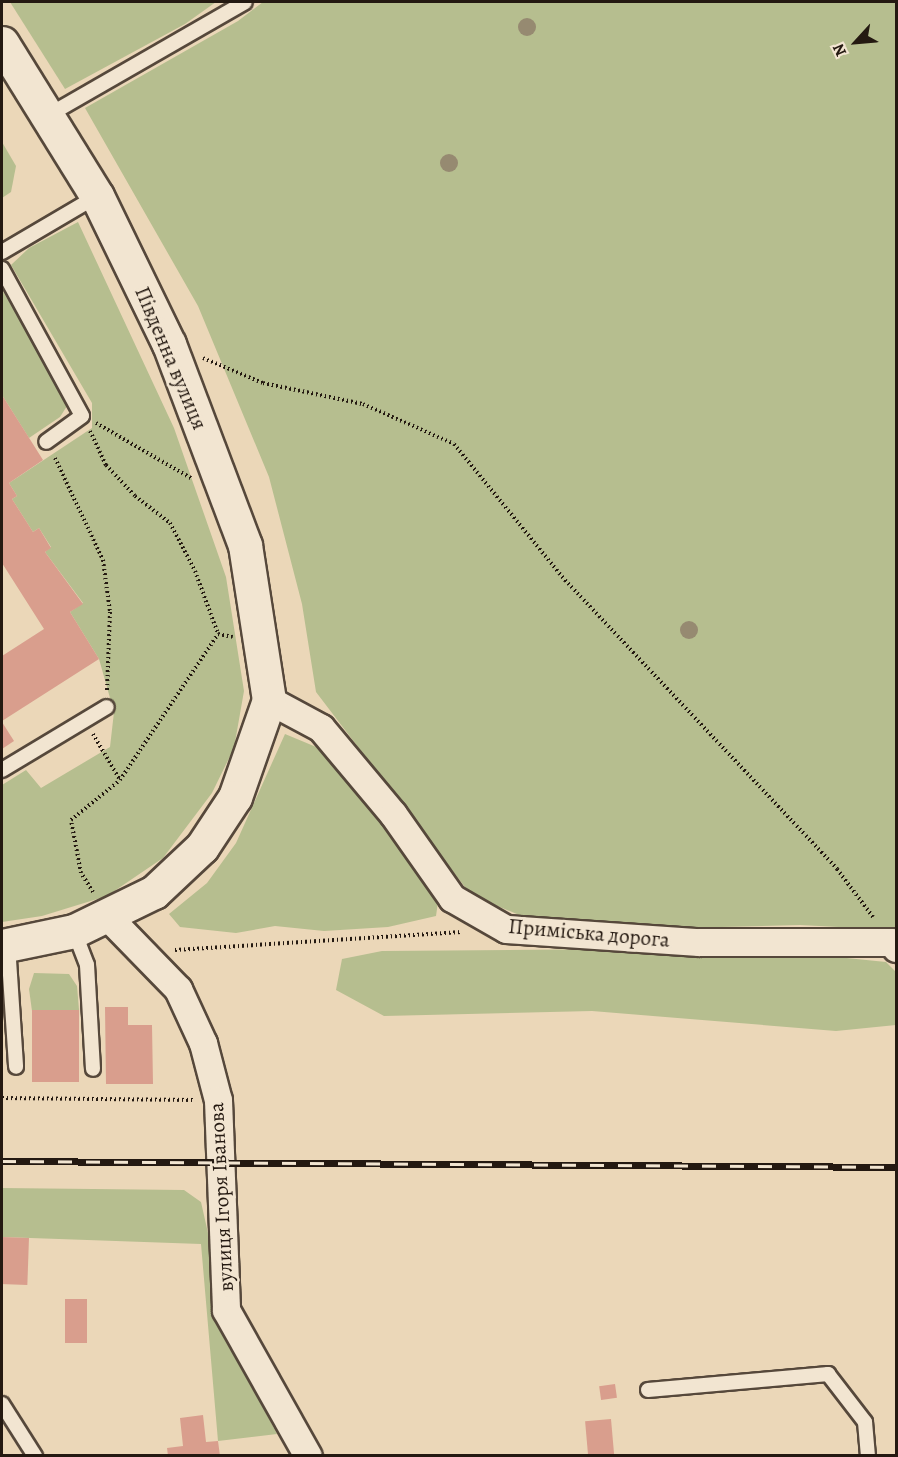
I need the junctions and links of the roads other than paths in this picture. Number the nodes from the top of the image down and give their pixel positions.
1 (245, 2) edge
2 (2, 43) edge
3 (47, 116) junction
4 (97, 196) junction
5 (2, 252) edge
6 (2, 269) edge
7 (46, 442) road end
8 (269, 699) junction
9 (107, 707) road end
10 (2, 770) edge
11 (107, 916) junction
12 (74, 930) junction
13 (5, 945) edge
14 (894, 945) edge
15 (16, 1067) dead end
16 (93, 1069) dead end
17 (648, 1390) dead end
18 (2, 1404) edge
19 (35, 1455) edge
20 (308, 1455) edge
21 (868, 1455) edge

1 - 3 lane
2 - 3 street, Південна вулиця
3 - 4 street, Південна вулиця
4 - 5 lane
4 - 8 street, Південна вулиця
6 - 7 lane
8 - 11 street
8 - 14 street, Приміська дорога
9 - 10 lane
11 - 12 street
11 - 20 street, вулиця Ігоря Іванова
12 - 13 street
12 - 16 lane
13 - 15 lane
17 - 21 lane
18 - 19 lane

